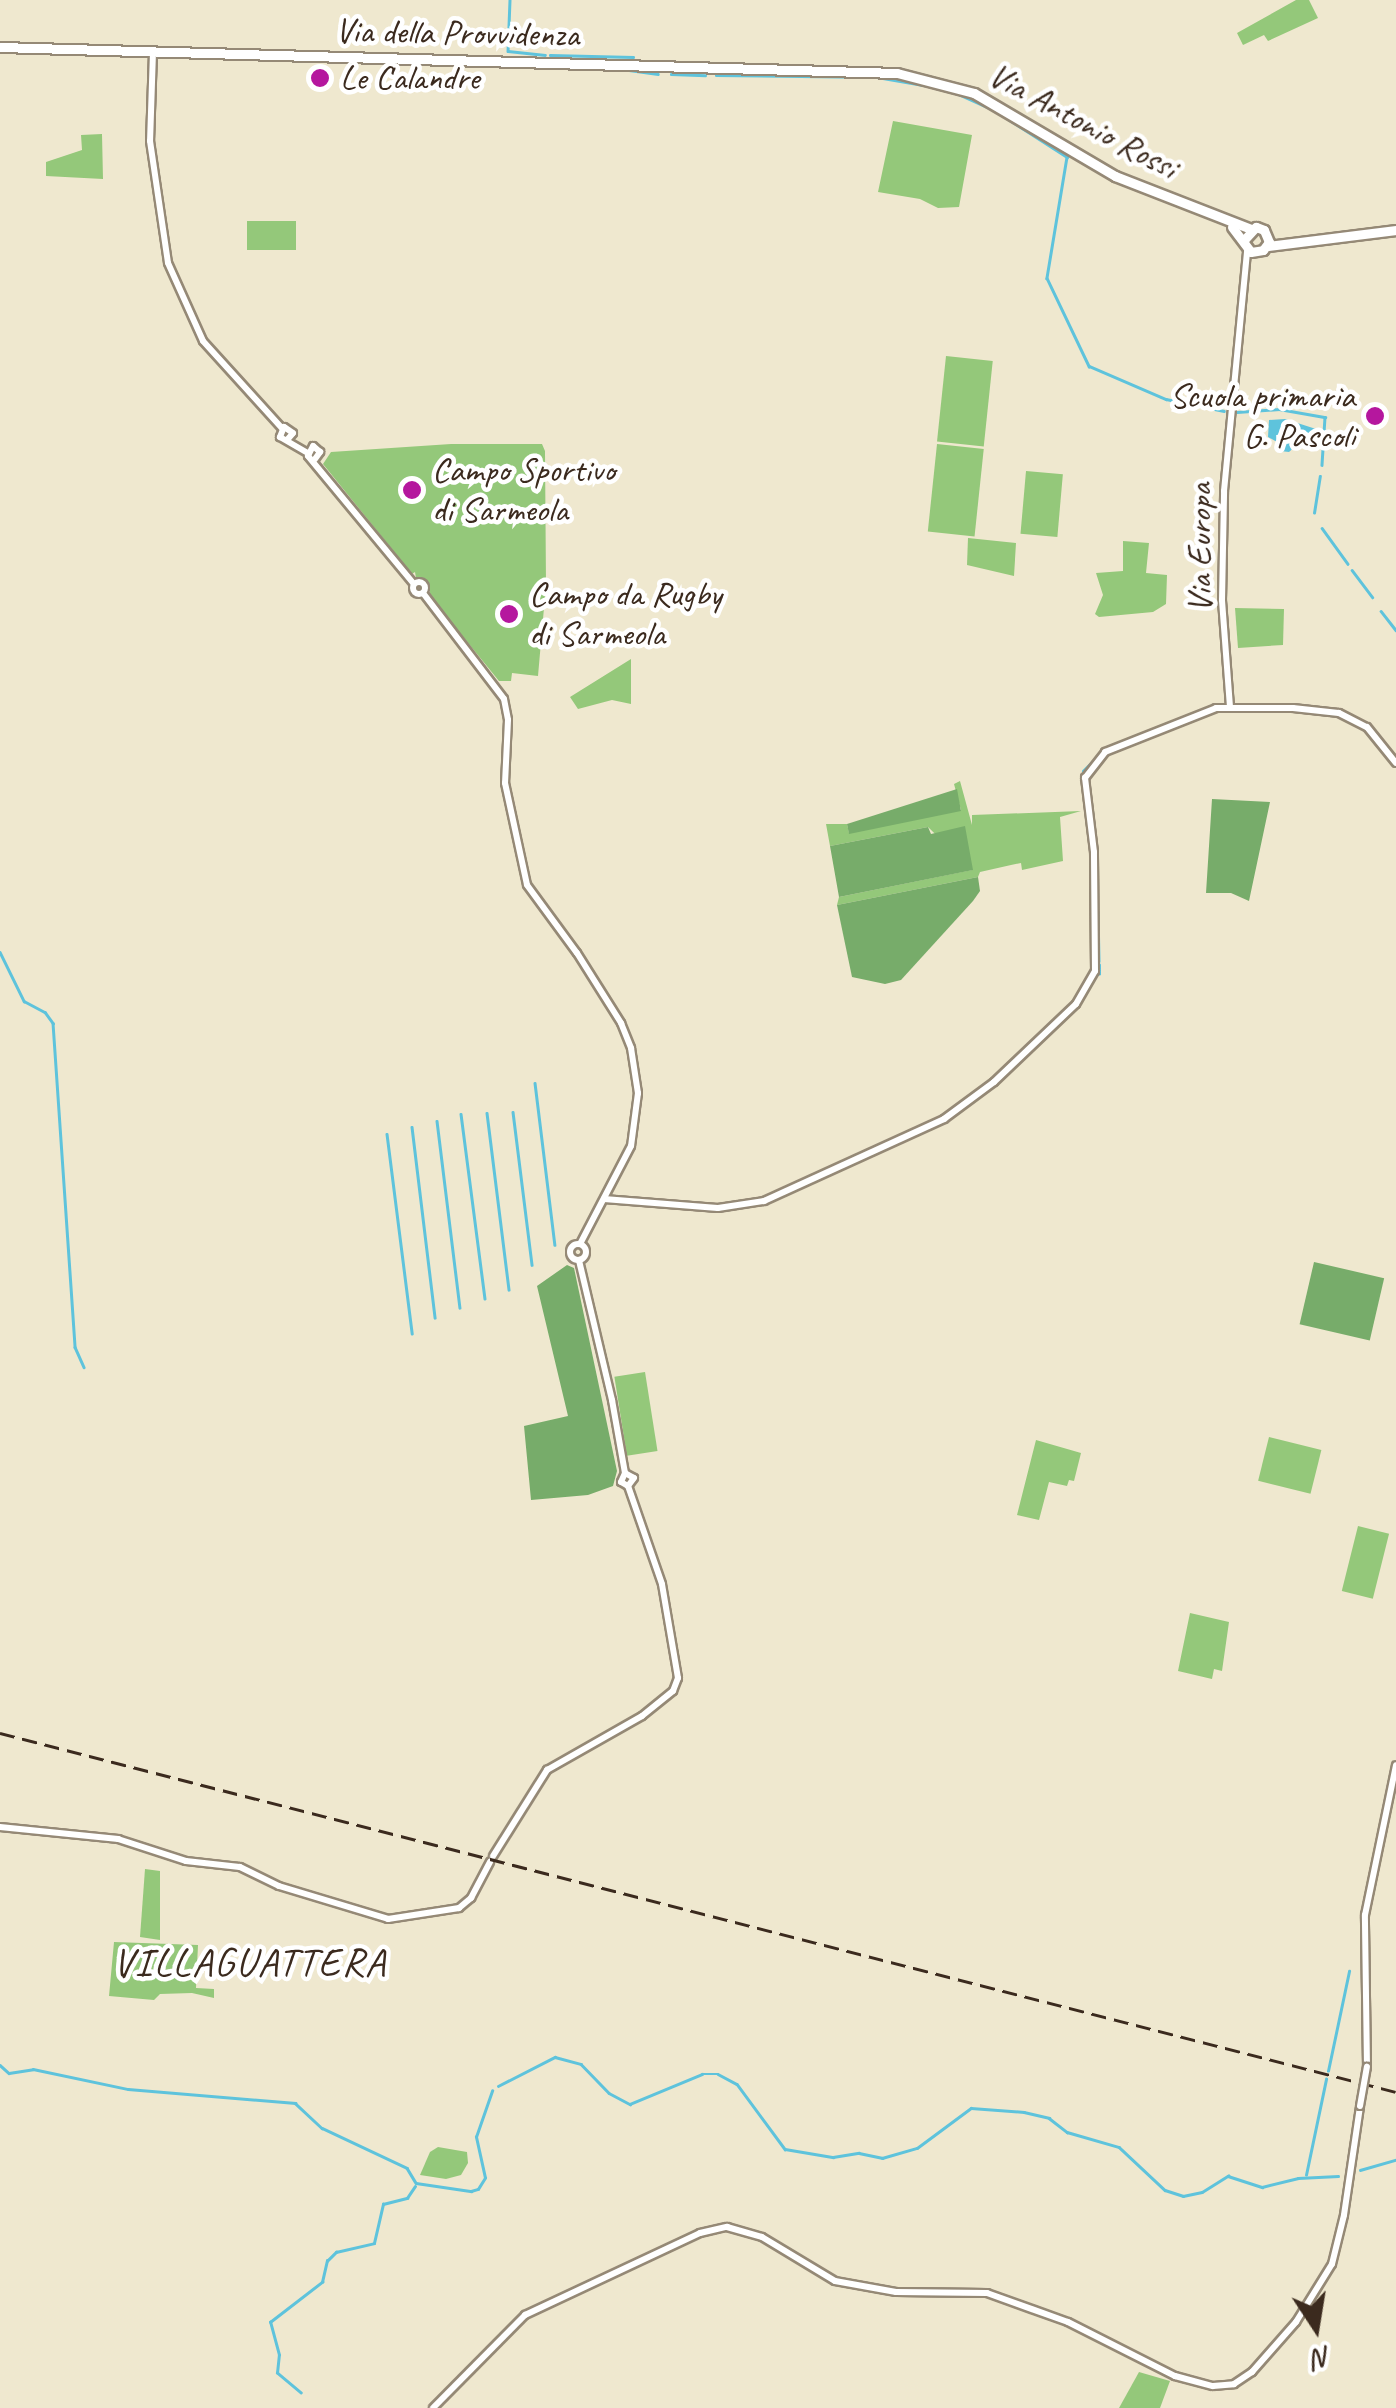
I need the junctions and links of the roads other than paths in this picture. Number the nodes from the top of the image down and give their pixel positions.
1 (0, 48) edge
2 (153, 52) junction
3 (912, 76) joint
4 (1226, 222) junction
5 (1251, 229) junction
6 (1396, 230) edge
7 (1267, 233) junction
8 (1315, 238) junction
9 (1245, 244) junction
10 (1268, 246) junction
11 (1257, 252) junction
12 (1248, 270) junction
13 (1230, 707) junction
14 (1396, 763) edge
15 (604, 1200) junction
16 (625, 1473) junction
17 (628, 1486) junction
18 (1396, 1765) edge
19 (0, 1830) edge
20 (433, 2408) edge

1 - 2 main road, Via della Provvidenza
2 - 3 main road, Via della Provvidenza
2 - 15 street
3 - 4 main road, Via Antonio Rossi
4 - 5 main road, Via Antonio Rossi
4 - 9 main road, Via Antonio Rossi
5 - 7 main road, Via Antonio Rossi
5 - 9 main road
6 - 8 main road, Via Antonio Rossi
7 - 8 main road, Via Antonio Rossi
7 - 10 main road
8 - 10 main road, Via Antonio Rossi
9 - 11 main road, Via Antonio Rossi
9 - 12 street, Via Europa
10 - 11 main road, Via Antonio Rossi
11 - 12 street, Via Europa
12 - 13 street, Via Europa
13 - 14 street
13 - 15 street
15 - 16 street
16 - 17 street
16 - 17 street
17 - 19 street
18 - 20 street, bridge

